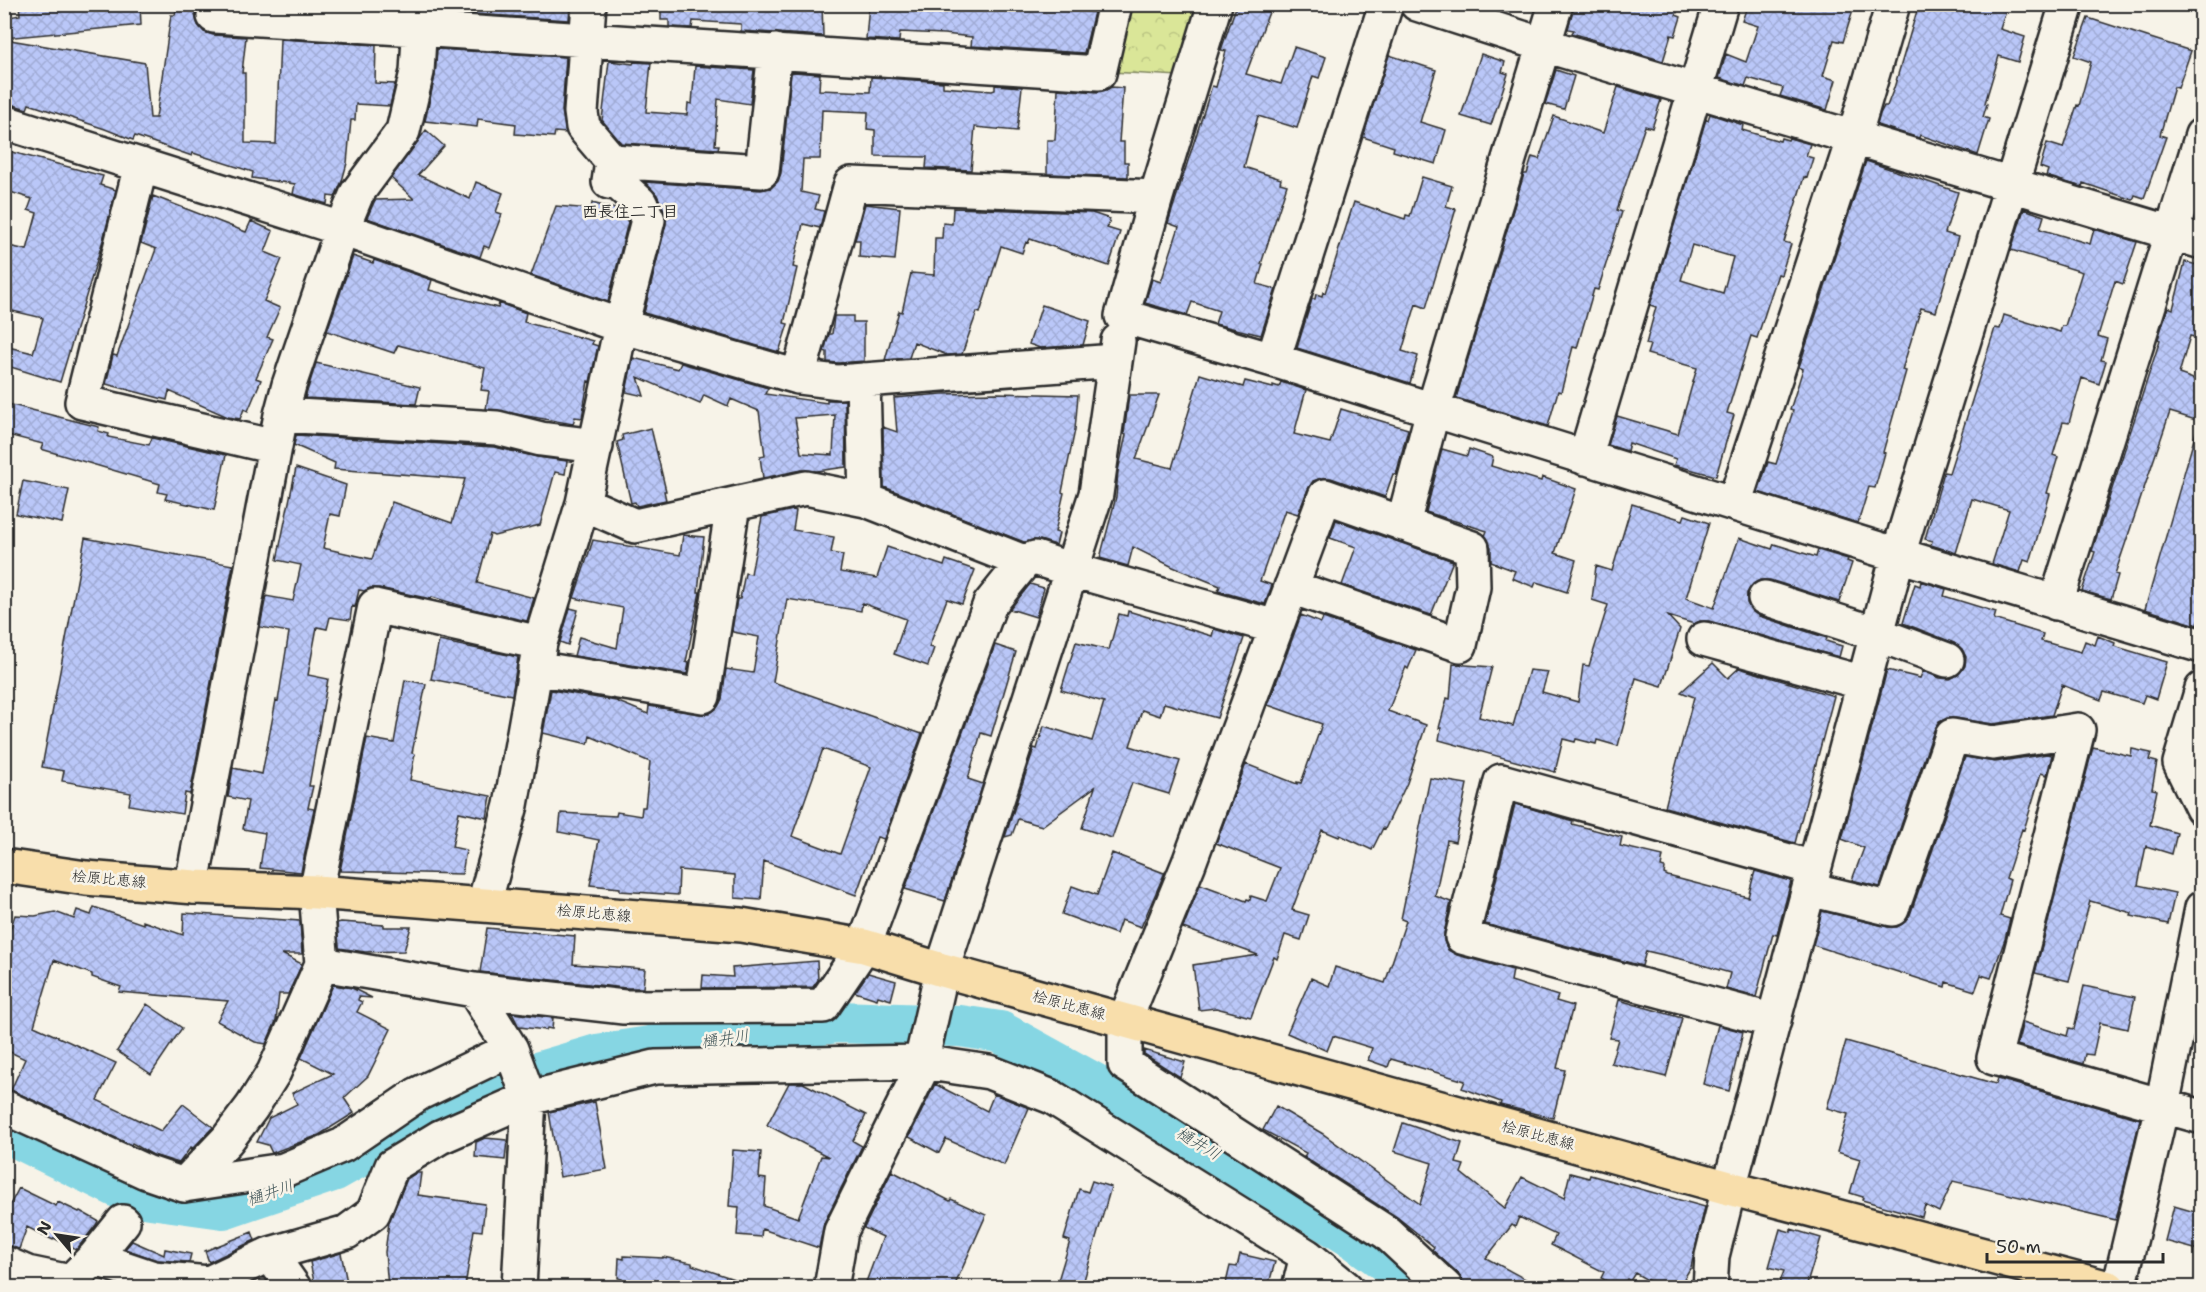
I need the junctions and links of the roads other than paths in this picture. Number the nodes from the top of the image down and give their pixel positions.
1 (590, 4) edge
2 (1115, 4) edge
3 (1215, 4) edge
4 (1386, 4) edge
5 (1417, 4) edge
6 (1556, 4) edge
7 (1721, 4) edge
8 (1893, 4) edge
9 (2067, 4) edge
10 (214, 16) dead end
11 (420, 17) edge
12 (586, 39) junction
13 (1544, 45) junction
14 (775, 51) junction
15 (1695, 90) junction
16 (4, 122) edge
17 (2202, 135) edge
18 (1854, 137) junction
19 (612, 160) junction
20 (141, 165) junction
21 (2013, 184) junction
22 (1156, 197) junction
23 (342, 229) junction
24 (2187, 238) edge
25 (1122, 316) junction
26 (621, 326) junction
27 (1273, 360) junction
28 (1115, 361) junction
29 (798, 377) junction
30 (863, 380) junction
31 (1433, 410) junction
32 (281, 415) junction
33 (596, 446) junction
34 (275, 447) junction
35 (1585, 458) junction
36 (866, 500) junction
37 (583, 503) junction
38 (733, 504) junction
39 (1734, 504) junction
40 (1403, 524) junction
41 (1898, 555) junction
42 (1024, 562) junction
43 (1072, 570) junction
44 (1291, 587) junction
45 (1765, 598) dead end
46 (2056, 603) junction
47 (1276, 627) junction
48 (1877, 634) junction
49 (1704, 639) dead end
50 (2202, 646) edge
51 (538, 655) junction
52 (1947, 660) dead end
53 (1864, 683) junction
54 (2202, 688) edge
55 (2202, 807) edge
56 (4, 866) edge
57 (1812, 878) junction
58 (195, 887) junction
59 (316, 892) junction
60 (484, 904) junction
61 (2202, 908) edge
62 (864, 946) junction
63 (322, 964) junction
64 (942, 970) junction
65 (474, 990) junction
66 (1125, 1020) junction
67 (1774, 1021) junction
68 (512, 1051) junction
69 (922, 1062) junction
70 (529, 1098) junction
71 (2162, 1106) junction
72 (4, 1107) edge
73 (2202, 1117) edge
74 (184, 1185) junction
75 (1729, 1188) junction
76 (123, 1222) dead end
77 (270, 1254) junction
78 (1307, 1256) junction
79 (94, 1258) junction
80 (4, 1263) edge
81 (201, 1285) edge
82 (294, 1287) edge
83 (519, 1287) edge
84 (831, 1287) edge
85 (1299, 1287) edge
86 (1346, 1287) edge
87 (1446, 1287) edge
88 (1710, 1287) edge
89 (2109, 1287) edge
90 (2119, 1287) edge

1 - 12 street
2 - 14 street
3 - 22 street
4 - 27 street
5 - 13 street
6 - 13 street
7 - 15 street
8 - 18 street
9 - 21 street
10 - 11 street
11 - 12 street
11 - 23 street
12 - 14 street
12 - 19 street
13 - 15 street
13 - 31 street
14 - 19 street
15 - 18 street
15 - 35 street
16 - 20 street
17 - 24 street
18 - 21 street
18 - 39 street
19 - 26 street
20 - 23 street
20 - 34 street
21 - 24 street
21 - 41 street
22 - 25 street
22 - 29 street
23 - 26 street
23 - 32 street
24 - 46 street
25 - 27 street
25 - 28 street
26 - 29 street
26 - 33 street
27 - 31 street
28 - 30 street
28 - 43 street
29 - 30 street
30 - 36 street
31 - 35 street
31 - 40 street
32 - 33 street
32 - 34 street
33 - 37 street
34 - 58 street
35 - 39 street
36 - 38 street
36 - 42 street
37 - 38 street
37 - 51 street
38 - 51 street
39 - 41 street
40 - 44 street
40 - 44 street
41 - 46 street
41 - 48 street
42 - 43 street
42 - 62 street
43 - 47 street
43 - 64 street
44 - 47 street
45 - 48 street
46 - 50 street
47 - 66 street
48 - 52 street
48 - 53 street
49 - 53 street
51 - 59 street
51 - 60 street
53 - 57 street
54 - 55 street
56 - 58 main road, 桧原比恵線
57 - 67 street
57 - 67 street
57 - 71 street
58 - 59 main road, 桧原比恵線
59 - 60 main road, 桧原比恵線
59 - 63 street
60 - 62 main road, 桧原比恵線
61 - 71 street
62 - 64 main road, 桧原比恵線
62 - 65 street
63 - 65 street
63 - 74 street
64 - 66 main road, 桧原比恵線
64 - 69 street
65 - 68 street
66 - 75 main road, 桧原比恵線
66 - 87 street
67 - 75 street
68 - 70 street
68 - 74 street
69 - 70 street
69 - 78 street
69 - 84 street
70 - 77 street
70 - 83 street
71 - 73 street
71 - 90 street
72 - 74 street
75 - 88 street
75 - 89 main road, 桧原比恵線
76 - 79 street
77 - 81 street
77 - 82 street
78 - 85 street
78 - 86 street
79 - 80 street
79 - 81 street

